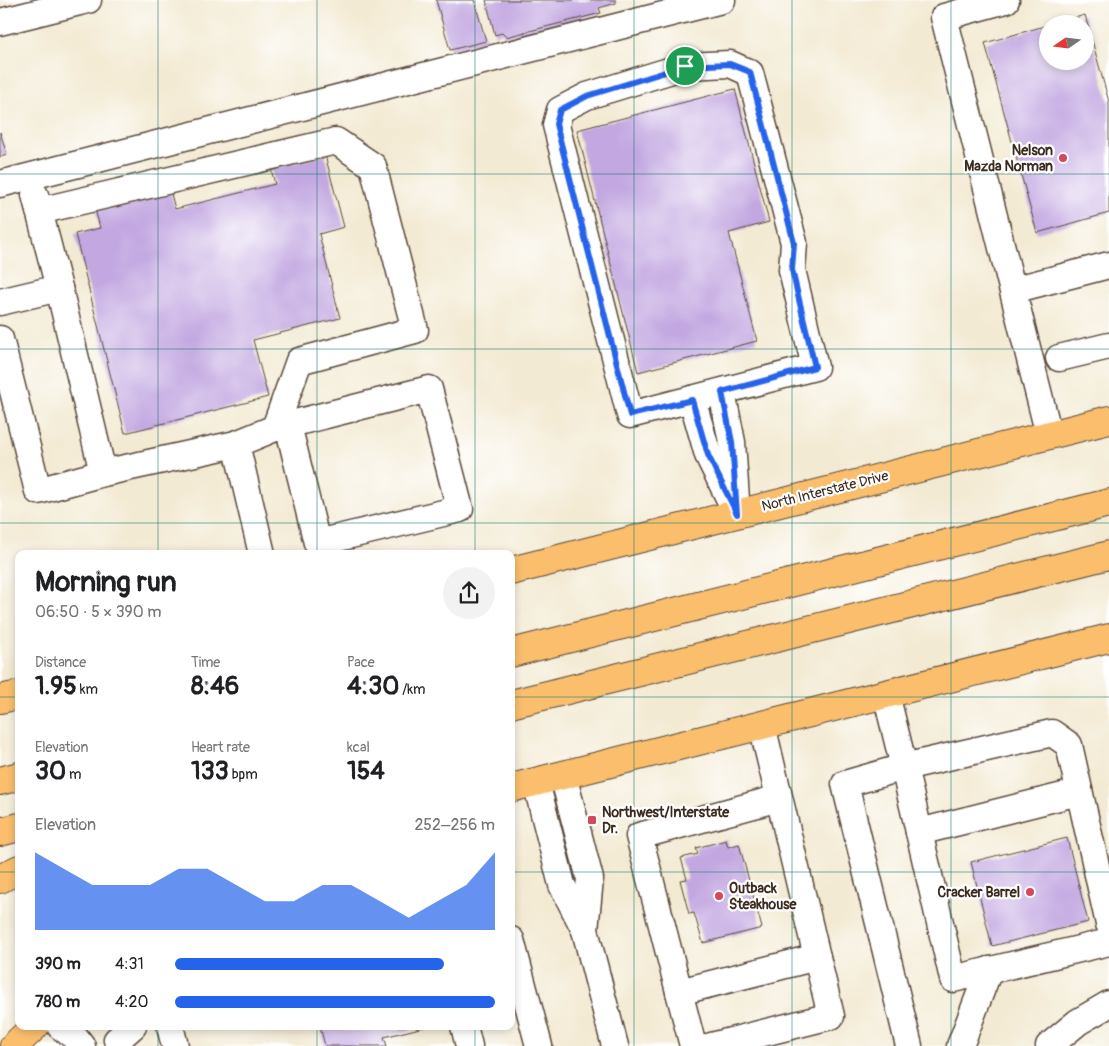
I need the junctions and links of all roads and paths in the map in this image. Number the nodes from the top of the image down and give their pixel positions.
1 (88, 0) edge
2 (722, 0) edge
3 (1006, 0) edge
4 (696, 3) edge
5 (0, 22) edge
6 (284, 111) junction
7 (294, 150) junction
8 (31, 176) junction
9 (0, 184) edge
10 (39, 211) junction
11 (1109, 265) edge
12 (59, 288) junction
13 (1013, 290) junction
14 (0, 302) edge
15 (0, 339) edge
16 (1109, 346) edge
17 (1059, 358) dead end
18 (722, 392) junction
19 (692, 400) junction
20 (1109, 420) edge
21 (281, 427) junction
22 (1049, 435) junction
23 (236, 444) junction
24 (103, 473) junction
25 (1109, 503) edge
26 (737, 514) junction
27 (261, 550) edge
28 (1109, 555) edge
29 (515, 570) edge
30 (1109, 638) edge
31 (515, 652) edge
32 (886, 694) junction
33 (15, 696) edge
34 (0, 700) edge
35 (515, 703) edge
36 (762, 725) junction
37 (904, 767) junction
38 (563, 775) junction
39 (15, 777) edge
40 (0, 781) edge
41 (523, 785) edge
42 (1079, 792) junction
43 (779, 798) junction
44 (15, 828) edge
45 (0, 832) edge
46 (919, 832) junction
47 (15, 871) edge
48 (0, 879) edge
49 (1109, 924) edge
50 (585, 930) junction
51 (1109, 942) edge
52 (515, 955) edge
53 (817, 957) junction
54 (989, 970) junction
55 (679, 992) junction
56 (1109, 1004) edge
57 (31, 1030) edge
58 (65, 1030) edge
59 (128, 1030) edge
60 (171, 1030) edge
61 (465, 1030) edge
62 (14, 1046) edge
63 (82, 1046) edge
64 (119, 1046) edge
65 (175, 1046) edge
66 (469, 1046) edge
67 (539, 1046) edge
68 (614, 1046) edge
69 (693, 1046) edge
70 (710, 1046) edge
71 (909, 1046) edge
72 (960, 1046) edge
73 (1049, 1046) edge

1 - 5 street
2 - 4 street
3 - 13 street
4 - 6 street
6 - 7 street
6 - 8 street
7 - 10 street
7 - 21 street
8 - 9 street
8 - 10 street
10 - 12 street
11 - 13 street
12 - 14 street
12 - 24 street
13 - 22 street
15 - 24 street
16 - 17 street
18 - 19 street
18 - 19 street
18 - 26 street
19 - 26 street
20 - 22 main road, North Interstate Drive
21 - 21 street
21 - 23 street
22 - 26 main road, North Interstate Drive
23 - 24 street
23 - 27 street
25 - 31 main road
26 - 29 main road, North Interstate Drive
28 - 35 main road
30 - 32 main road
32 - 36 main road
32 - 37 street
33 - 34 main road
36 - 38 main road
36 - 43 street
37 - 42 street
37 - 46 street
37 - 71 street
38 - 41 main road
38 - 50 street
39 - 40 main road
41 - 50 street
42 - 46 street
42 - 49 street
43 - 53 street
43 - 55 street
44 - 45 main road
46 - 54 street
47 - 48 main road
50 - 68 street
51 - 54 street
52 - 67 street
53 - 55 street
53 - 70 street
54 - 72 street
55 - 69 street
56 - 73 street
57 - 62 main road
58 - 63 street
59 - 64 street
60 - 65 street
61 - 66 street

